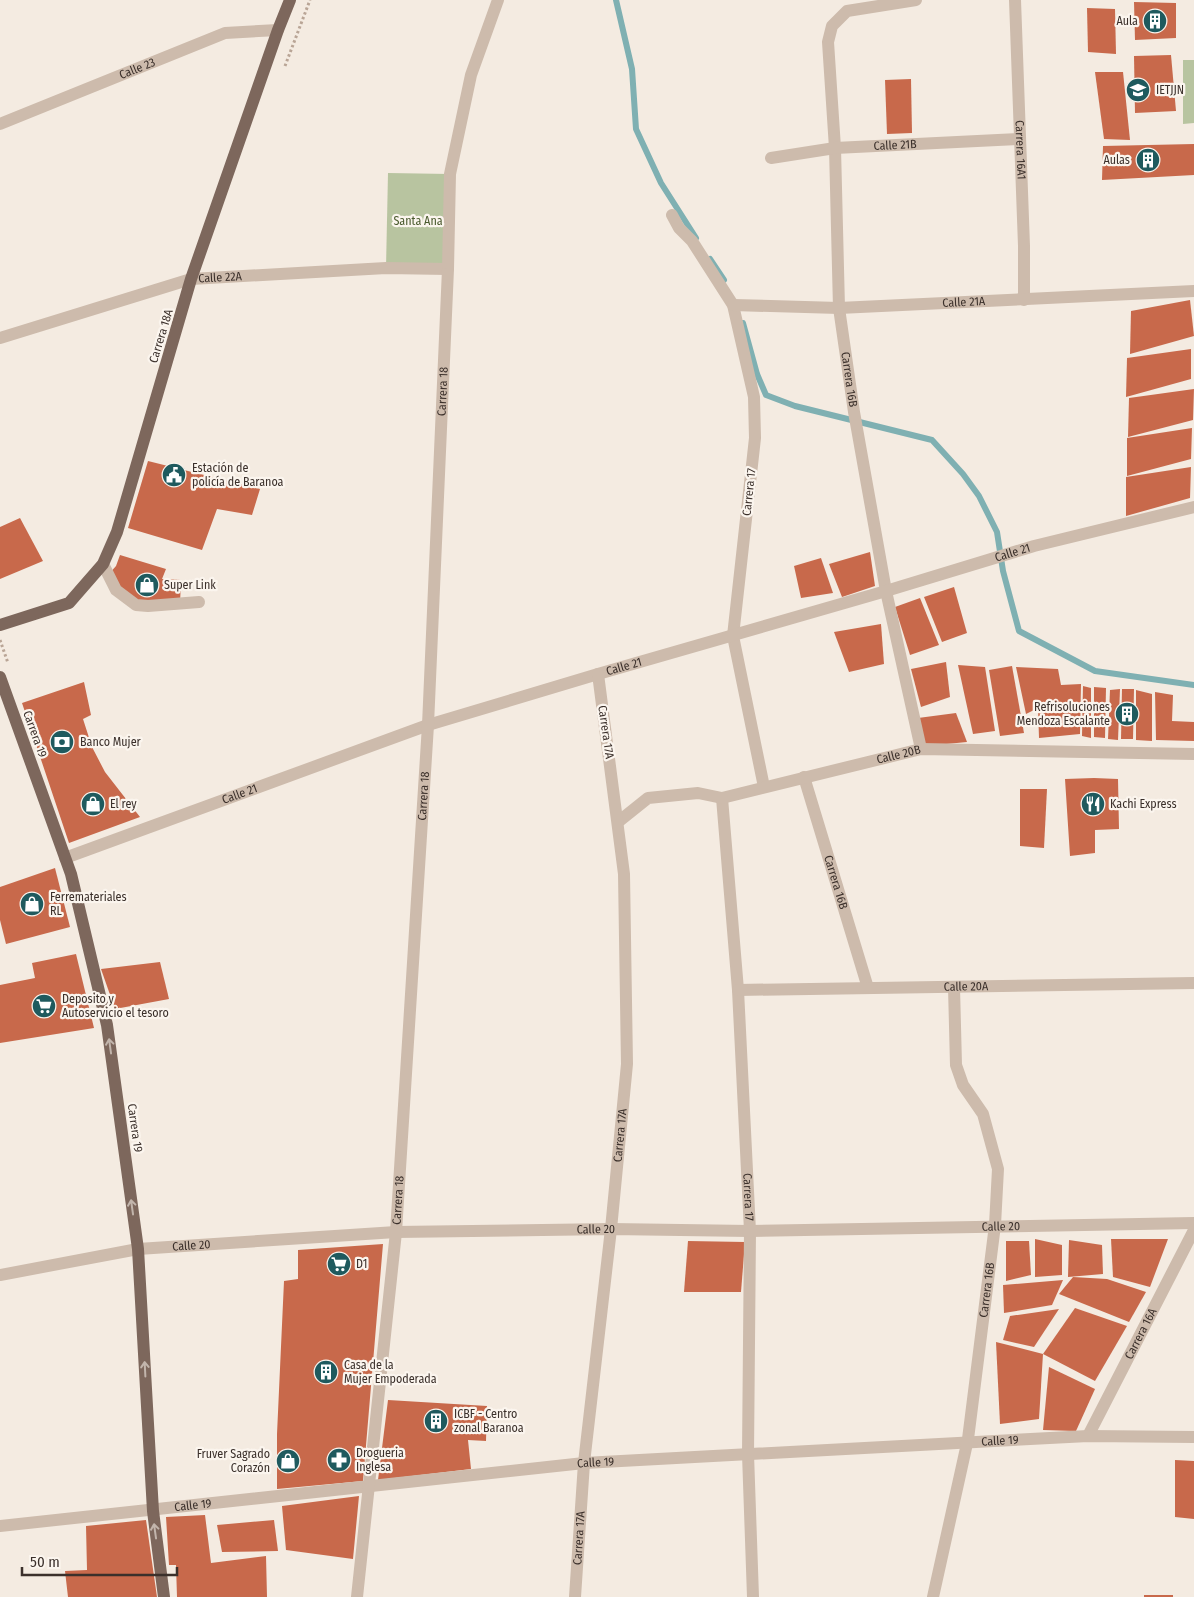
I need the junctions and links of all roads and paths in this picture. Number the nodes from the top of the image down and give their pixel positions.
1 (290, 0) edge
2 (498, 0) edge
3 (916, 0) edge
4 (1015, 0) edge
5 (278, 30) junction
6 (0, 124) edge
7 (1020, 139) junction
8 (835, 148) junction
9 (771, 158) dead end
10 (672, 216) dead end
11 (448, 269) junction
12 (191, 279) junction
13 (1194, 291) edge
14 (1024, 300) junction
15 (734, 305) junction
16 (839, 308) junction
17 (0, 338) edge
18 (1194, 507) edge
19 (103, 564) junction
20 (886, 592) junction
21 (199, 602) dead end
22 (0, 626) edge
23 (733, 636) junction
24 (598, 674) junction
25 (0, 677) edge
26 (428, 725) junction
27 (921, 749) junction
28 (1194, 754) edge
29 (804, 777) junction
30 (764, 787) junction
31 (722, 798) junction
32 (618, 822) junction
33 (65, 858) junction
34 (1194, 983) edge
35 (954, 987) junction
36 (868, 988) junction
37 (738, 990) junction
38 (1194, 1223) edge
39 (995, 1226) junction
40 (611, 1229) junction
41 (1194, 1230) edge
42 (750, 1231) junction
43 (396, 1232) junction
44 (138, 1249) junction
45 (0, 1275) edge
46 (1088, 1436) junction
47 (1194, 1437) edge
48 (967, 1444) junction
49 (748, 1454) junction
50 (584, 1463) junction
51 (369, 1486) junction
52 (152, 1511) junction
53 (0, 1526) edge
54 (164, 1597) edge
55 (357, 1597) edge
56 (575, 1597) edge
57 (753, 1597) edge
58 (933, 1597) edge

1 - 5 main road, Carrera 18A
2 - 11 street, Carrera 18
3 - 8 street, Carrera 16B
4 - 7 street, Carrera 16A1
5 - 6 street, Calle 23
5 - 12 main road, Carrera 18A
7 - 8 street, Calle 21B
7 - 14 street, Carrera 16A1
8 - 9 street, Calle 21B
8 - 16 street, Carrera 16B
10 - 15 street, Carrera 17
11 - 12 street, Calle 22A
11 - 26 street, Carrera 18
12 - 17 street, Calle 22A
12 - 19 main road, Carrera 18A
13 - 14 street, Calle 21A
14 - 16 street, Calle 21A
15 - 16 street, Calle 21A
15 - 23 street, Carrera 17
16 - 20 street, Carrera 16B
18 - 20 street, Calle 21
19 - 21 street
19 - 22 main road, Carrera 18A
20 - 23 street, Calle 21
20 - 27 street, Carrera 16B
23 - 24 street, Calle 21
23 - 30 street, Carrera 17
24 - 26 street, Calle 21
24 - 32 street, Carrera 17A
25 - 33 main road, Carrera 19
26 - 33 street, Calle 21
26 - 43 street, Carrera 18
27 - 28 street, Calle 20B
27 - 29 street, Calle 20B
29 - 30 street, Calle 20B
29 - 36 street, Carrera 16B
30 - 31 street, Calle 20B
31 - 32 street, Calle 20B
31 - 37 street, Carrera 17
32 - 40 street, Carrera 17A
44 -> 33 main road, Carrera 19
34 - 35 street, Calle 20A
35 - 36 street, Calle 20A
35 - 39 street, Carrera 16B
36 - 37 street, Calle 20A
37 - 42 street, Carrera 17
38 - 39 street, Calle 20
39 - 42 street, Calle 20
39 - 48 street, Carrera 16B
40 - 42 street, Calle 20
40 - 43 street, Calle 20
40 - 50 street, Carrera 17A
41 - 46 street, Carrera 16A
42 - 49 street, Carrera 17
43 - 44 street, Calle 20
43 - 51 street, Carrera 18
44 - 45 street, Calle 20
52 -> 44 main road, Carrera 19
46 - 47 street, Calle 19
46 - 48 street, Calle 19
48 - 49 street, Calle 19
48 - 58 street, Carrera 16B
49 - 50 street, Calle 19
49 - 57 street, Carrera 17
50 - 51 street, Calle 19
50 - 56 street, Carrera 17A
51 - 52 street, Calle 19
51 - 55 street, Carrera 18
52 - 53 street, Calle 19
54 -> 52 main road, Carrera 19

